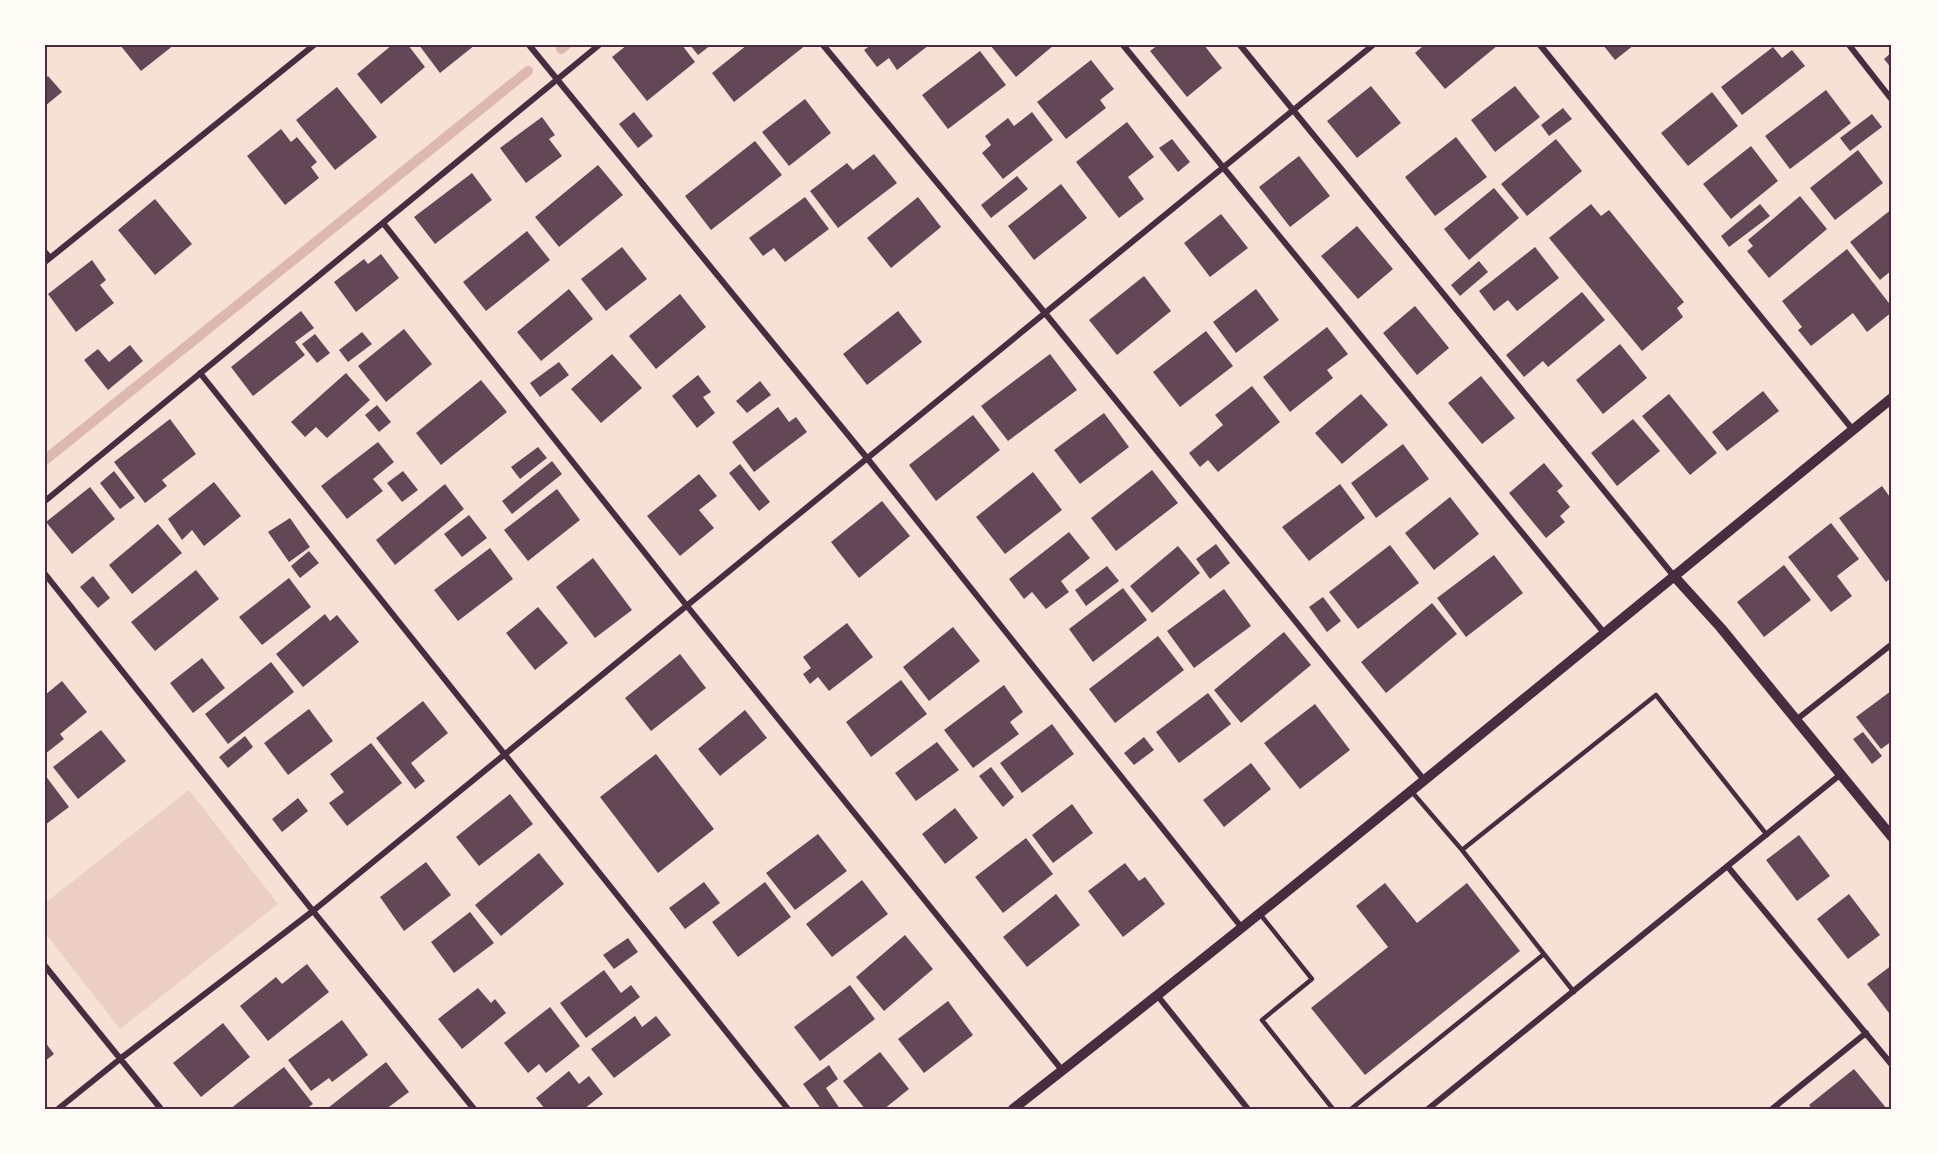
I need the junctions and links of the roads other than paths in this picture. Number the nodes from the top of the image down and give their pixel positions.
1 (314, 45) edge
2 (529, 45) edge
3 (599, 45) edge
4 (823, 45) edge
5 (1123, 45) edge
6 (1240, 45) edge
7 (1373, 45) edge
8 (1540, 45) edge
9 (1849, 45) edge
10 (558, 79) junction
11 (1892, 100) edge
12 (1294, 111) junction
13 (1223, 167) junction
14 (383, 223) junction
15 (45, 251) edge
16 (48, 260) edge
17 (1045, 313) junction
18 (200, 373) junction
19 (1892, 398) edge
20 (1853, 430) junction
21 (867, 458) junction
22 (45, 501) edge
23 (45, 574) edge
24 (1673, 575) junction
25 (687, 606) junction
26 (1605, 634) junction
27 (1892, 644) edge
28 (1796, 720) junction
29 (504, 754) junction
30 (1841, 774) junction
31 (1425, 781) junction
32 (1412, 792) junction
33 (1767, 835) junction
34 (1892, 837) edge
35 (1462, 850) junction
36 (1728, 867) junction
37 (313, 911) junction
38 (1260, 914) junction
39 (1242, 928) junction
40 (1544, 954) junction
41 (45, 966) edge
42 (1574, 992) junction
43 (1156, 995) junction
44 (1866, 1033) junction
45 (120, 1059) junction
46 (1892, 1065) edge
47 (1062, 1070) junction
48 (58, 1109) edge
49 (160, 1109) edge
50 (474, 1109) edge
51 (788, 1109) edge
52 (1012, 1109) edge
53 (1248, 1109) edge
54 (1334, 1109) edge
55 (1351, 1109) edge
56 (1428, 1109) edge
57 (1772, 1109) edge

1 - 16 street
2 - 10 street
3 - 10 street
4 - 17 street
5 - 13 street
6 - 12 street
7 - 12 street
8 - 20 street
9 - 11 street
10 - 14 street
10 - 21 street
12 - 13 street
12 - 24 street
13 - 17 street
13 - 26 street
14 - 18 street
14 - 25 street
15 - 16 lane
17 - 21 street
17 - 31 street
18 - 22 street
18 - 29 street
19 - 20 street
20 - 24 street
21 - 25 street
21 - 39 street
23 - 37 street
24 - 26 street
24 - 28 street
25 - 29 street
25 - 47 street
26 - 31 street
27 - 28 street
28 - 30 street
29 - 37 street
29 - 51 street
30 - 33 street
30 - 34 street
31 - 32 street
32 - 35 lane
32 - 38 street
33 - 35 lane
33 - 36 street
35 - 40 lane
36 - 42 street
36 - 44 street
37 - 45 street
37 - 50 street
38 - 39 street
38 - 54 lane
39 - 43 street
40 - 42 lane
40 - 55 lane
41 - 45 street
42 - 56 street
43 - 47 street
43 - 53 street
44 - 46 street
44 - 57 street
45 - 48 street
45 - 49 street
47 - 52 street

